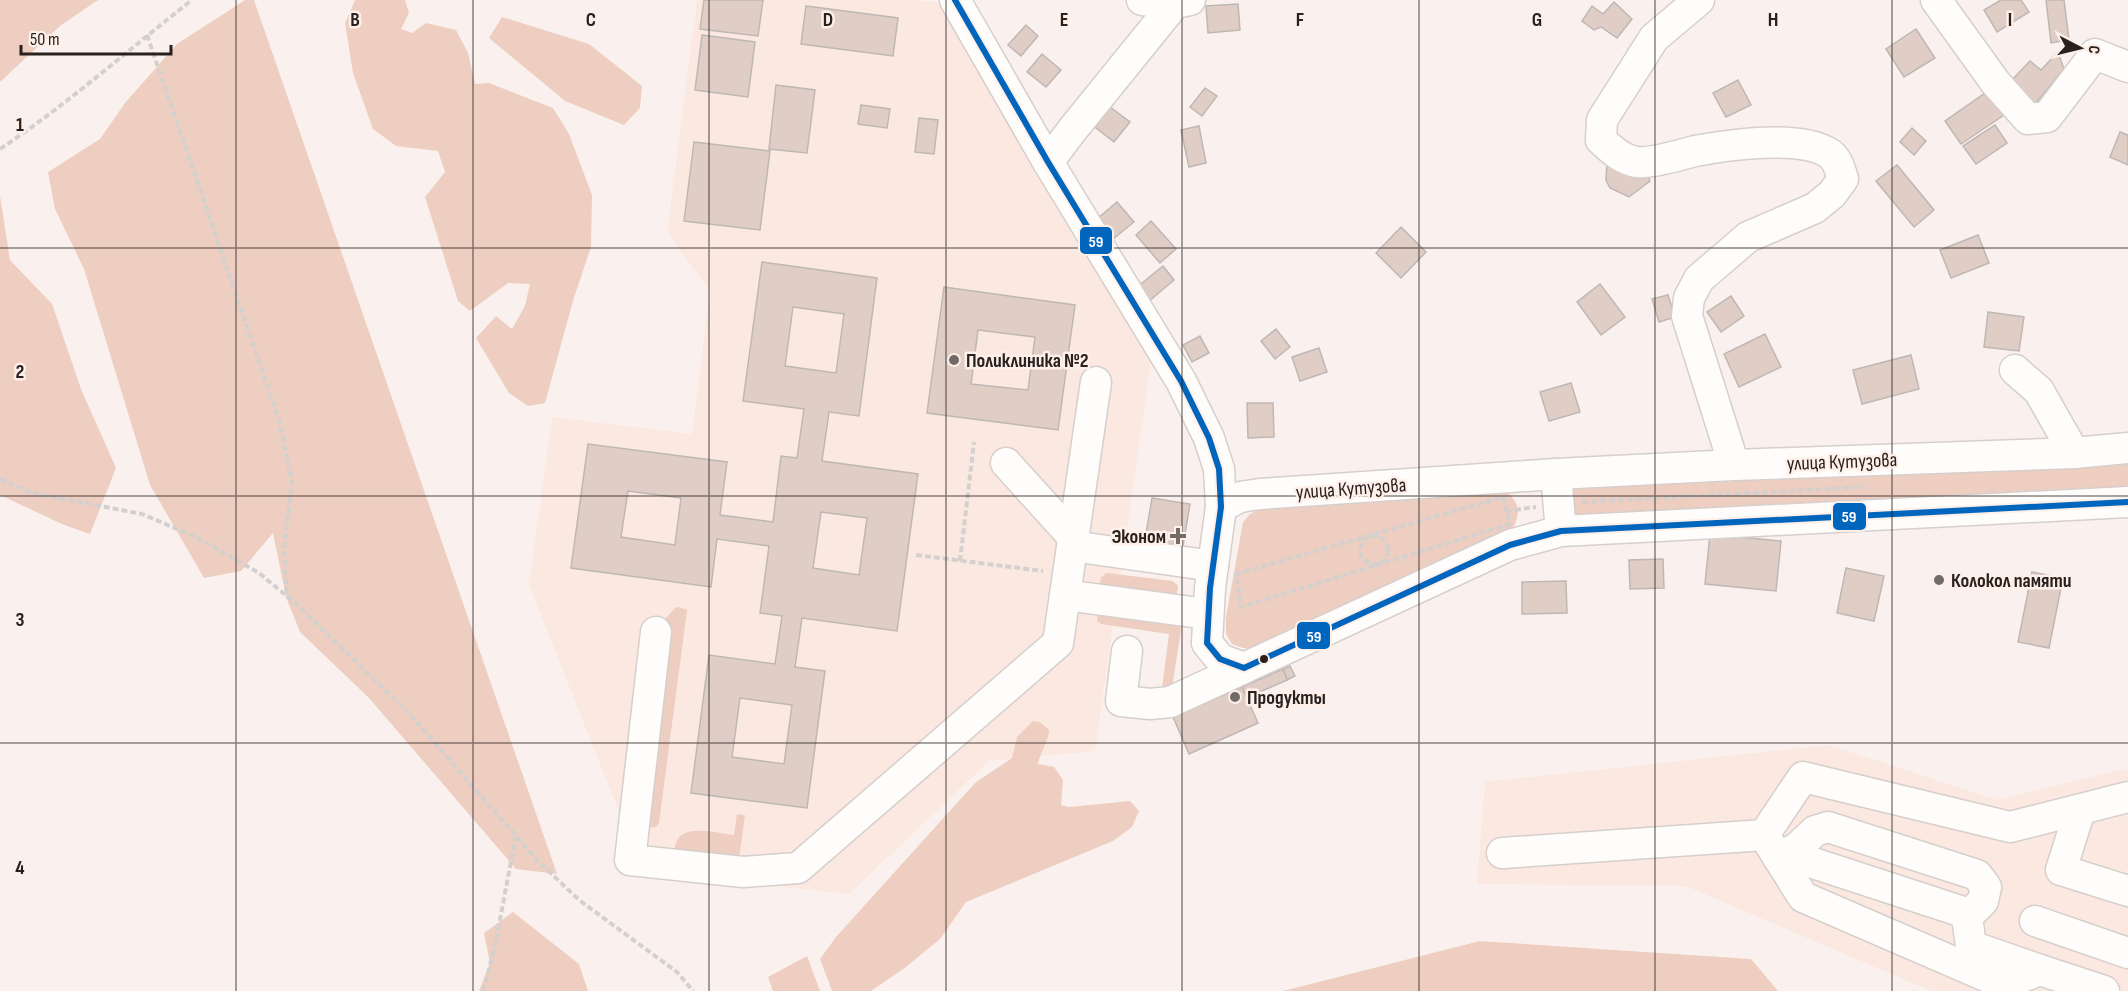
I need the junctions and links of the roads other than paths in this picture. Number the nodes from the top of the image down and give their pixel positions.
1 (955, 0) edge
2 (1142, 0) edge
3 (1699, 0) edge
4 (1936, 0) edge
5 (1182, 1) edge
6 (2128, 67) edge
7 (1048, 162) junction
8 (2015, 370) dead end
9 (1096, 382) dead end
10 (2128, 448) edge
11 (2074, 453) junction
12 (1006, 464) dead end
13 (1734, 465) junction
14 (1556, 474) junction
15 (2128, 502) edge
16 (1221, 507) junction
17 (1560, 518) junction
18 (1069, 563) junction
19 (1213, 566) junction
20 (1207, 614) junction
21 (656, 632) dead end
22 (1127, 651) dead end
23 (1244, 668) junction
24 (2128, 798) edge
25 (2080, 810) junction
26 (1774, 850) junction
27 (1502, 853) dead end
28 (2128, 891) edge
29 (1967, 917) junction
30 (2035, 921) dead end
31 (2128, 953) edge
32 (2040, 970) junction
33 (2104, 991) edge

1 - 7 street
2 - 5 street
3 - 13 street
4 - 6 street
5 - 7 street
7 - 16 street
8 - 11 street
9 - 18 street
10 - 11 street, улица Кутузова
11 - 13 street, улица Кутузова
12 - 18 street
13 - 14 street, улица Кутузова
14 - 16 street, улица Кутузова
14 - 17 street
15 - 17 street
16 - 19 street
17 - 23 street
18 - 19 street
18 - 20 street
18 - 21 street
19 - 20 street
20 - 23 street
22 - 23 street
24 - 25 street
25 - 26 street
25 - 28 street
26 - 27 street
26 - 29 street
26 - 29 street
26 - 32 street
29 - 32 street
30 - 31 street
32 - 33 street

